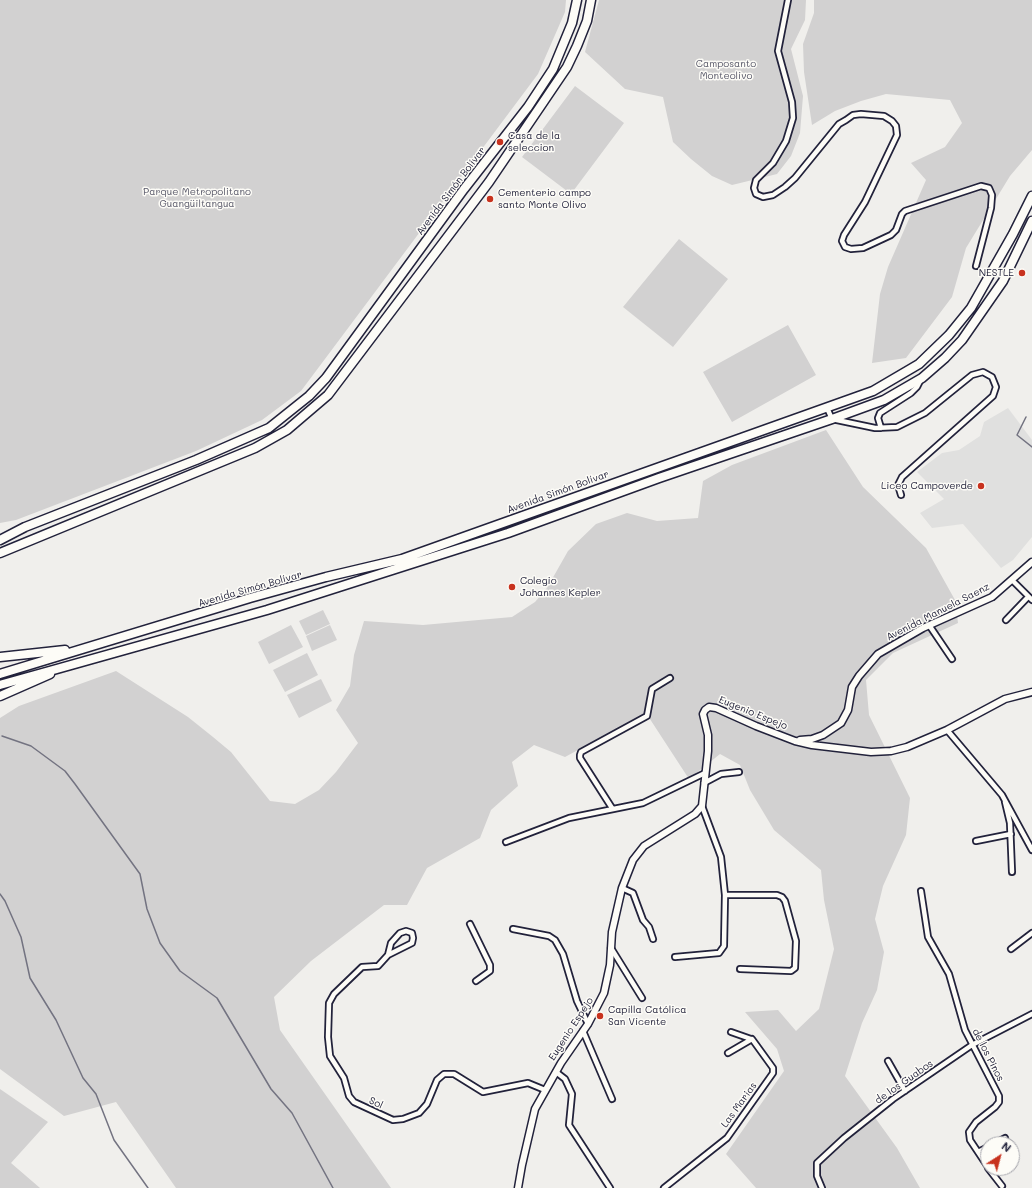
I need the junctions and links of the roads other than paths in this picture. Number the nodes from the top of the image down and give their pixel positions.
1 (577, 0) edge
2 (591, 0) edge
3 (788, 0) edge
4 (1032, 196) edge
5 (1032, 221) edge
6 (429, 237) junction
7 (442, 246) junction
8 (976, 266) dead end
9 (922, 378) junction
10 (827, 408) junction
11 (832, 419) junction
12 (881, 428) junction
13 (901, 495) dead end
14 (0, 540) edge
15 (0, 553) edge
16 (1032, 562) edge
17 (1012, 580) junction
18 (1030, 598) edge
19 (1006, 620) dead end
20 (929, 625) junction
21 (91, 647) junction
22 (0, 657) edge
23 (952, 659) dead end
24 (67, 666) junction
25 (0, 674) edge
26 (670, 678) dead end
27 (0, 685) edge
28 (1032, 692) edge
29 (0, 696) edge
30 (947, 730) junction
31 (795, 741) junction
32 (739, 772) dead end
33 (705, 773) junction
34 (704, 783) junction
35 (1002, 795) junction
36 (702, 806) junction
37 (612, 808) junction
38 (1011, 834) junction
39 (976, 841) dead end
40 (506, 842) dead end
41 (1032, 850) edge
42 (1012, 872) dead end
43 (622, 888) junction
44 (921, 891) dead end
45 (725, 895) junction
46 (470, 924) dead end
47 (513, 929) dead end
48 (1032, 933) edge
49 (653, 939) dead end
50 (611, 948) junction
51 (1011, 949) dead end
52 (388, 955) junction
53 (675, 957) dead end
54 (740, 969) dead end
55 (476, 980) dead end
56 (642, 998) dead end
57 (1032, 1014) edge
58 (588, 1024) junction
59 (583, 1031) junction
60 (731, 1032) dead end
61 (751, 1039) junction
62 (972, 1045) junction
63 (728, 1053) dead end
64 (888, 1061) dead end
65 (556, 1072) junction
66 (545, 1090) junction
67 (906, 1091) junction
68 (612, 1099) dead end
69 (978, 1152) joint
70 (980, 1155) edge
71 (994, 1176) edge
72 (1002, 1186) dead end
73 (518, 1188) edge
74 (610, 1188) edge
75 (664, 1188) edge
76 (822, 1188) edge

1 - 6 highway, Avenida Simón Bolívar
2 - 7 highway
3 - 8 street
4 - 10 highway, Avenida Simón Bolívar
5 - 9 highway, Avenida Simón Bolívar
6 - 7 highway
6 - 14 highway, Avenida Simón Bolívar
7 - 15 highway
9 - 11 highway, Avenida Simón Bolívar
9 - 12 street
10 - 11 street
10 - 21 highway, Avenida Simón Bolívar
11 - 12 street
11 - 24 highway, Avenida Simón Bolívar
12 - 13 street
16 - 17 street, Avenida Manuela Saenz
17 - 18 street
17 - 20 street, Avenida Manuela Saenz
18 - 19 street
20 - 23 street
20 - 31 street, Avenida Manuela Saenz
21 - 22 highway
21 - 25 highway, Avenida Simón Bolívar
24 - 27 highway, Avenida Simón Bolívar
24 - 29 highway
26 - 37 street
28 - 30 street, Eugenio Espejo
30 - 31 street, Eugenio Espejo
30 - 35 street
31 - 33 street, Eugenio Espejo
32 - 34 street
33 - 34 street, Eugenio Espejo
33 - 37 street
34 - 36 street, Eugenio Espejo
35 - 38 street
35 - 41 street
36 - 43 street, Eugenio Espejo
36 - 45 street
37 - 40 street
38 - 39 street
38 - 42 street
43 - 49 street
43 - 50 street, Eugenio Espejo
44 - 62 street, de los Pinos
45 - 53 street
45 - 54 street
46 - 55 street
47 - 58 street
48 - 51 street
50 - 56 street
50 - 58 street, Eugenio Espejo
52 - 52 street, Sol
52 - 66 street, Sol
57 - 62 street, de los Guabos
58 - 59 street, Eugenio Espejo
59 - 65 street, Eugenio Espejo
59 - 68 street
60 - 61 street
61 - 63 street
61 - 75 street, Las Marias
62 - 67 street, de los Guabos
62 - 69 street, de los Pinos
64 - 67 street
65 - 66 street, Eugenio Espejo
65 - 74 street
66 - 73 street, Eugenio Espejo
67 - 76 street, de los Guabos
69 - 70 street, de los Pinos
71 - 72 street, de los Pinos

